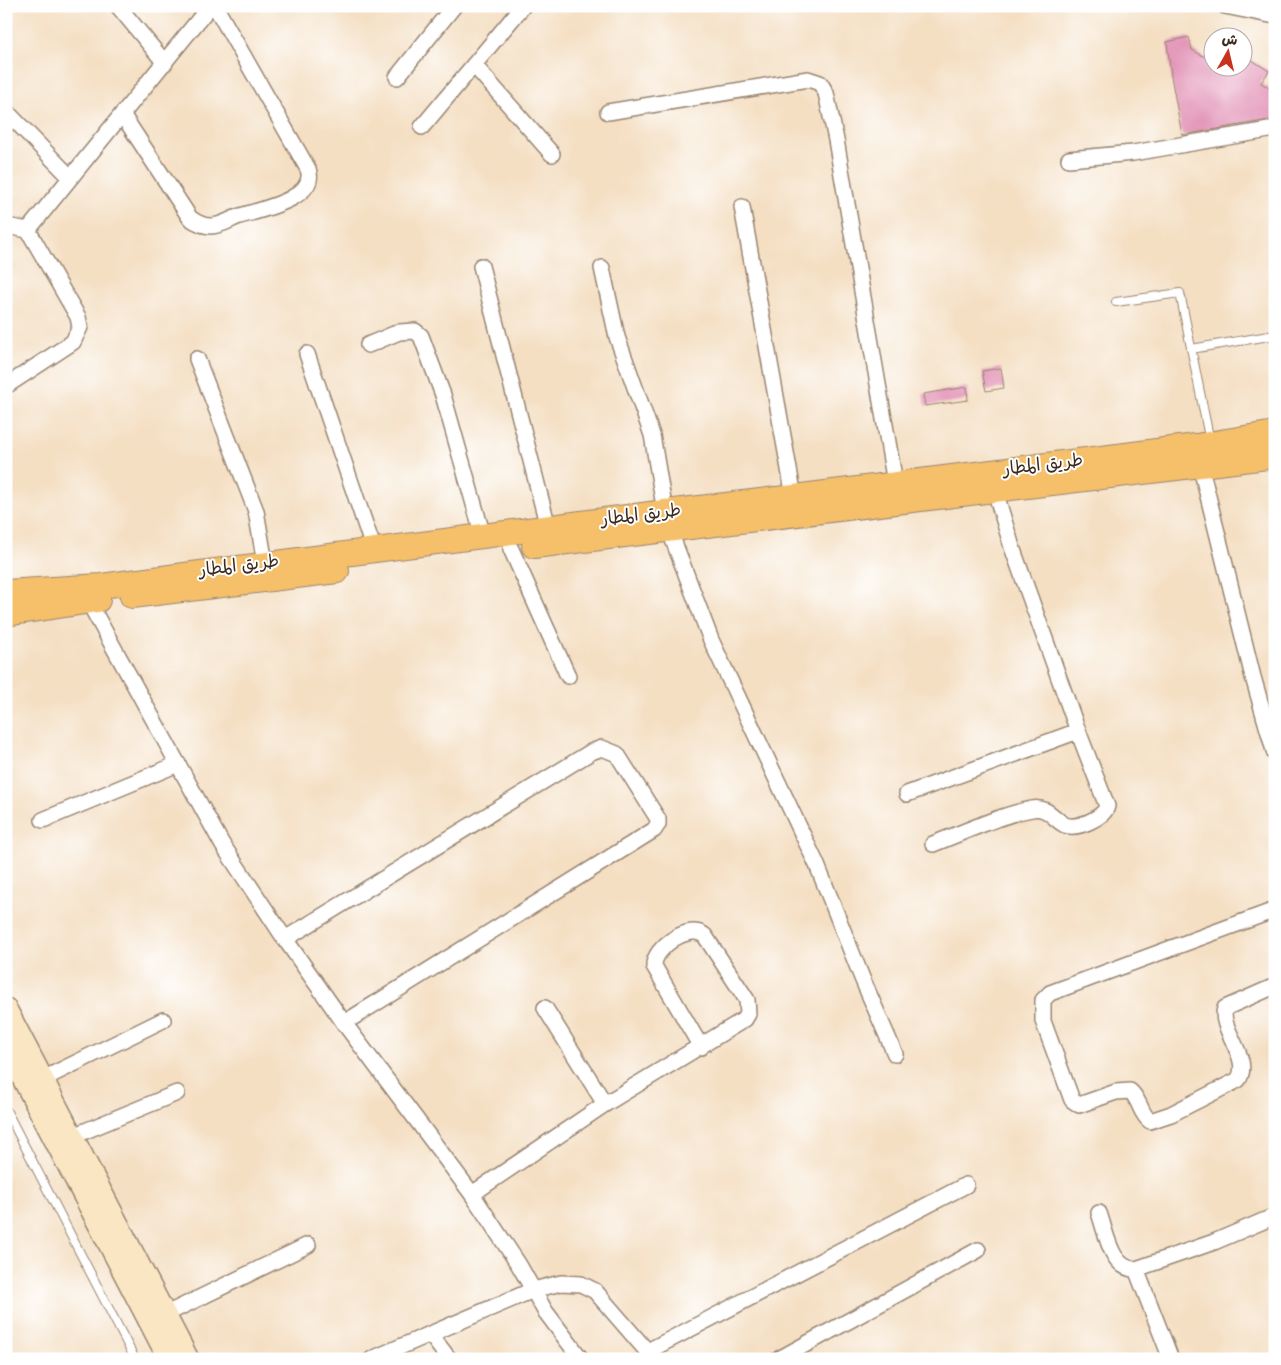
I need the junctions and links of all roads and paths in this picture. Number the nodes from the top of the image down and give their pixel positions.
1 (118, 6) edge
2 (210, 6) edge
3 (215, 6) edge
4 (454, 6) edge
5 (523, 6) edge
6 (1225, 6) edge
7 (1275, 16) edge
8 (165, 63) junction
9 (474, 65) junction
10 (397, 77) dead end
11 (6, 111) edge
12 (608, 112) dead end
13 (122, 114) junction
14 (422, 127) dead end
15 (1275, 129) edge
16 (552, 154) dead end
17 (1069, 158) dead end
18 (70, 177) junction
19 (742, 207) dead end
20 (6, 226) edge
21 (28, 230) junction
22 (481, 266) dead end
23 (602, 268) dead end
24 (1116, 302) dead end
25 (1275, 335) edge
26 (368, 345) dead end
27 (1191, 349) junction
28 (307, 354) dead end
29 (197, 359) dead end
30 (6, 386) edge
31 (1275, 433) edge
32 (1210, 444) junction
33 (1275, 456) edge
34 (1200, 464) junction
35 (895, 483) junction
36 (995, 491) junction
37 (794, 498) junction
38 (667, 520) junction
39 (548, 527) junction
40 (484, 536) junction
41 (511, 549) junction
42 (374, 550) junction
43 (265, 564) junction
44 (6, 592) edge
45 (88, 601) junction
46 (6, 614) edge
47 (568, 676) dead end
48 (1078, 732) junction
49 (1275, 754) edge
50 (178, 764) junction
51 (907, 794) dead end
52 (43, 820) dead end
53 (933, 844) dead end
54 (1275, 910) edge
55 (285, 939) junction
56 (1275, 986) edge
57 (545, 1008) dead end
58 (6, 1009) edge
59 (163, 1020) dead end
60 (344, 1023) junction
61 (6, 1046) edge
62 (701, 1047) junction
63 (895, 1054) dead end
64 (43, 1079) junction
65 (177, 1093) dead end
66 (606, 1104) junction
67 (6, 1110) edge
68 (73, 1136) junction
69 (966, 1186) dead end
70 (472, 1194) junction
71 (1099, 1213) dead end
72 (1275, 1216) edge
73 (308, 1245) dead end
74 (978, 1250) dead end
75 (1136, 1269) junction
76 (533, 1290) junction
77 (157, 1319) junction
78 (430, 1334) junction
79 (651, 1355) edge
80 (135, 1359) edge
81 (168, 1359) edge
82 (188, 1359) edge
83 (372, 1359) edge
84 (449, 1359) edge
85 (581, 1359) edge
86 (779, 1359) edge
87 (1171, 1359) edge

1 - 8 street
2 - 8 street
3 - 13 street
4 - 10 street
5 - 9 street
6 - 7 street
8 - 13 street
9 - 14 street
9 - 16 street
11 - 18 street
12 - 35 street
13 - 18 street
15 - 17 street
18 - 21 street
19 - 37 street
20 - 21 street
21 - 30 street
22 - 39 street
23 - 38 street
24 - 27 lane
25 - 27 lane
26 - 40 street
27 - 32 lane
28 - 42 street
29 - 43 street
31 - 32 main road, طريق المطار
32 - 35 main road, طريق المطار
33 - 34 main road, طريق المطار
34 - 36 main road, طريق المطار
34 - 49 street
35 - 37 main road, طريق المطار
36 - 38 main road, طريق المطار
36 - 48 street
37 - 38 main road, طريق المطار
38 - 39 main road, طريق المطار
38 - 41 main road, طريق المطار
38 - 63 street
39 - 40 main road, طريق المطار
40 - 42 main road, طريق المطار
41 - 45 main road, طريق المطار
41 - 47 street
42 - 43 main road, طريق المطار
43 - 44 main road, طريق المطار
45 - 46 main road, طريق المطار
45 - 50 street
48 - 51 street
48 - 53 street
50 - 52 street
50 - 55 street
54 - 56 street
55 - 60 street
55 - 60 street
57 - 66 street
58 - 64 street
59 - 64 street
60 - 70 street
61 - 77 street
62 - 62 street
62 - 66 street
64 - 68 street
65 - 68 street
66 - 70 street
67 - 80 lane
68 - 77 street
69 - 79 street
70 - 76 street
71 - 75 street
72 - 75 street
73 - 77 street
74 - 86 street
75 - 87 street
76 - 78 street
76 - 79 street
76 - 85 street
77 - 81 street
77 - 82 street
78 - 83 street
78 - 84 street

